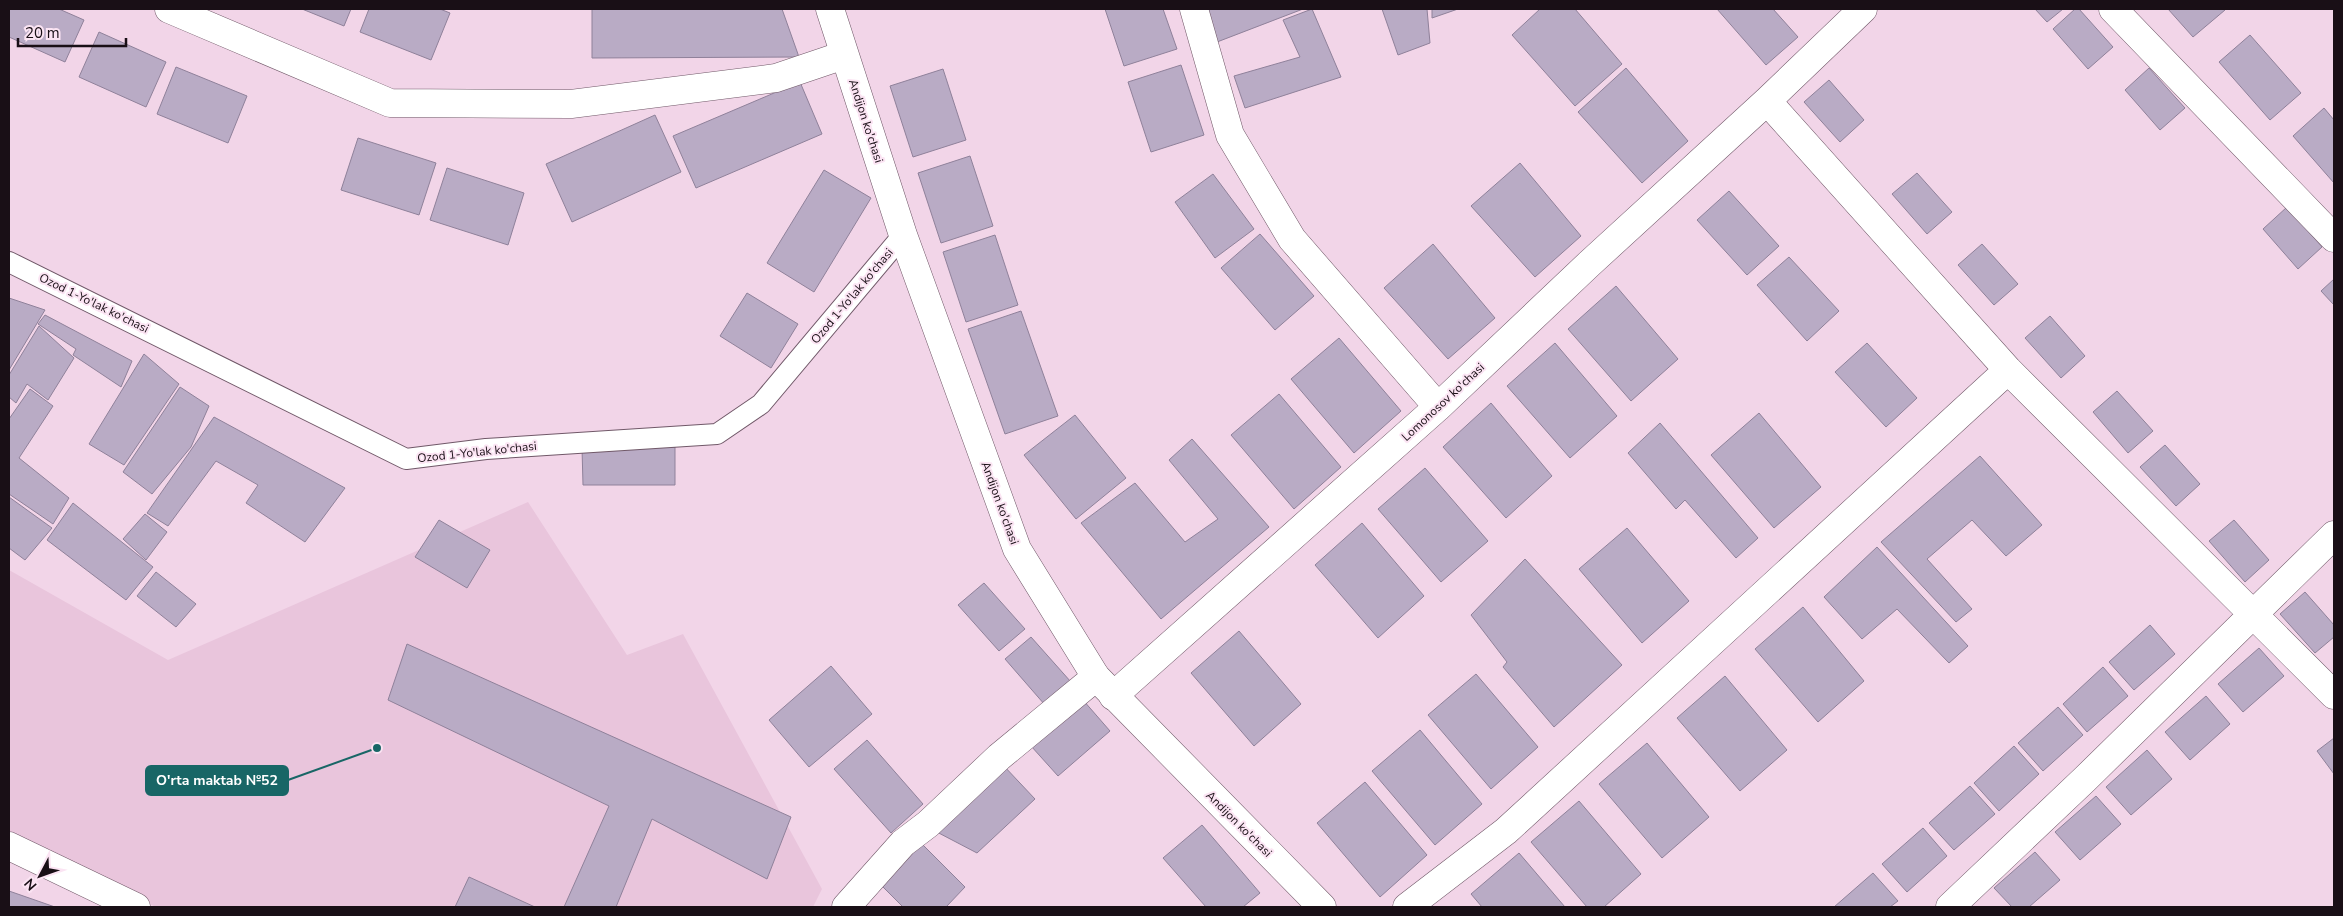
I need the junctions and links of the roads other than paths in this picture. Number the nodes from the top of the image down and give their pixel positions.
1 (169, 9) edge
2 (830, 9) edge
3 (1194, 9) edge
4 (1862, 9) edge
5 (2113, 9) edge
6 (844, 55) junction
7 (1767, 101) junction
8 (903, 235) junction
9 (2334, 238) edge
10 (9, 262) edge
11 (2008, 370) junction
12 (1438, 407) junction
13 (2334, 535) edge
14 (2251, 614) junction
15 (1104, 686) junction
16 (2334, 695) edge
17 (9, 846) edge
18 (136, 907) edge
19 (846, 907) edge
20 (1322, 907) edge
21 (1407, 907) edge
22 (1950, 907) edge

1 - 6 street
2 - 6 street, Andijon ko'chasi
3 - 12 street
4 - 7 street, Lomonosov ko'chasi
5 - 9 street
6 - 8 street, Andijon ko'chasi
7 - 11 street
7 - 12 street, Lomonosov ko'chasi
8 - 10 lane, Ozod 1-Yo'lak ko'chasi
8 - 15 street, Andijon ko'chasi
11 - 14 street
11 - 21 street
12 - 15 street, Lomonosov ko'chasi
13 - 14 street
14 - 16 street
14 - 22 street
15 - 19 street, Lomonosov ko'chasi
15 - 20 street, Andijon ko'chasi
17 - 18 street

